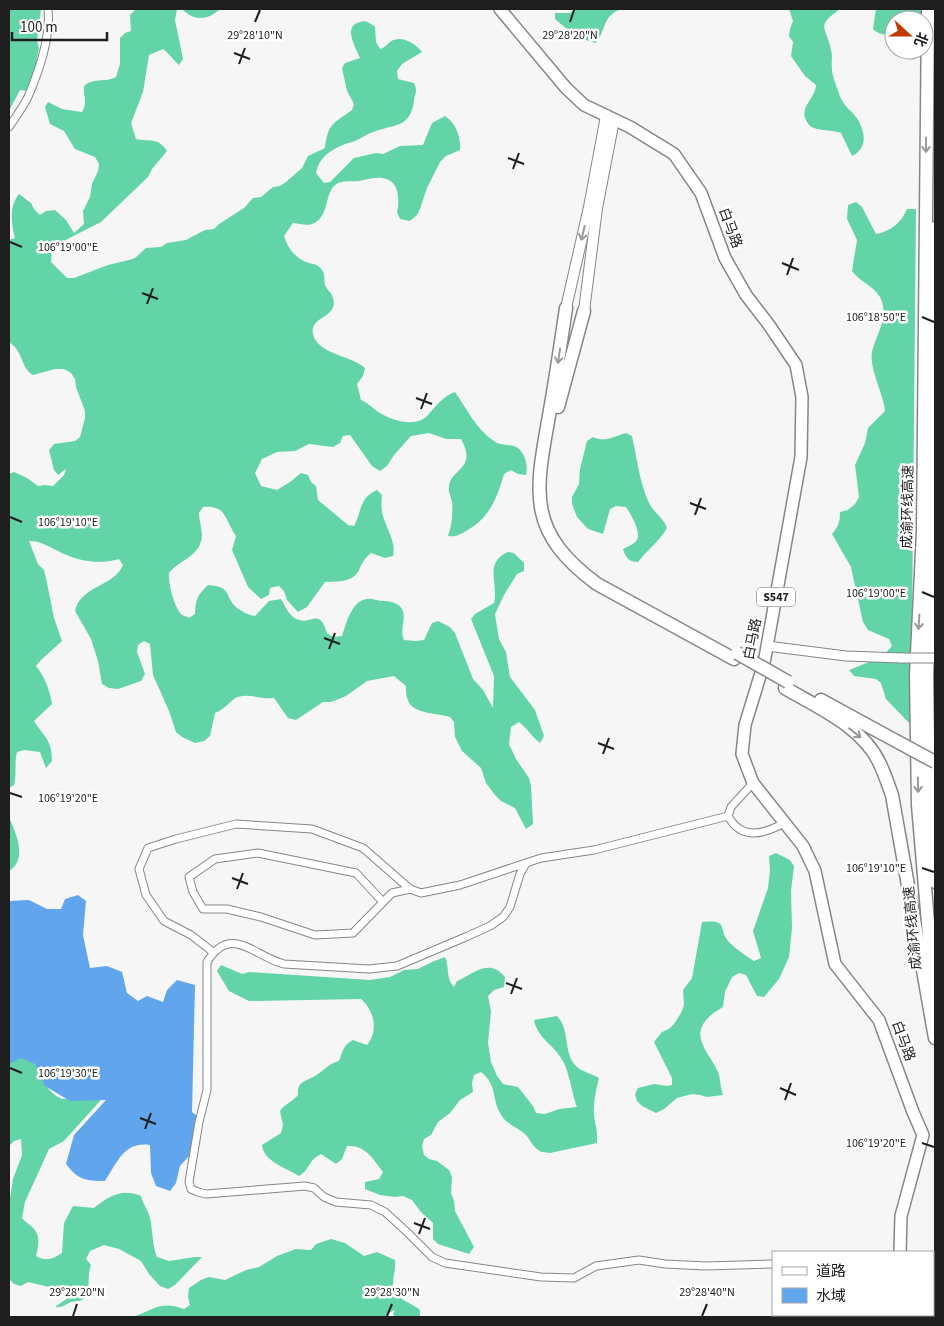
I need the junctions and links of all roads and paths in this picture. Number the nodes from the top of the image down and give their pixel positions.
1 (48, 9) edge
2 (500, 9) edge
3 (928, 9) edge
4 (610, 118) junction
5 (9, 127) edge
6 (935, 228) edge
7 (566, 308) joint
8 (584, 311) joint
9 (767, 646) junction
10 (735, 656) junction
11 (935, 658) edge
12 (787, 685) junction
13 (935, 762) edge
14 (753, 784) junction
15 (728, 816) junction
16 (784, 823) junction
17 (526, 863) junction
18 (935, 882) edge
19 (410, 889) junction
20 (383, 902) junction
21 (213, 952) junction
22 (935, 1005) edge
23 (935, 1038) edge
24 (900, 1251) edge
25 (772, 1264) edge

1 - 5 street
2 - 4 main road, 白马路 / S547
3 -> 22 highway, 成渝环线高速
4 -> 7 main road
4 - 8 main road
4 - 9 main road, 白马路 / S547
6 - 18 highway, 成渝环线高速
7 -> 10 highway
8 - 10 highway
9 - 11 street, bridge
9 - 14 main road, 白马路 / S547
10 - 12 highway, bridge
12 - 13 highway, bridge
12 -> 23 highway
14 - 15 street
14 - 16 main road, 白马路 / S547
15 - 16 street
15 - 17 street
16 - 24 main road, 白马路 / S547
17 - 19 street
17 - 21 street
19 - 20 street
19 - 21 street
20 - 20 street
21 - 25 street

